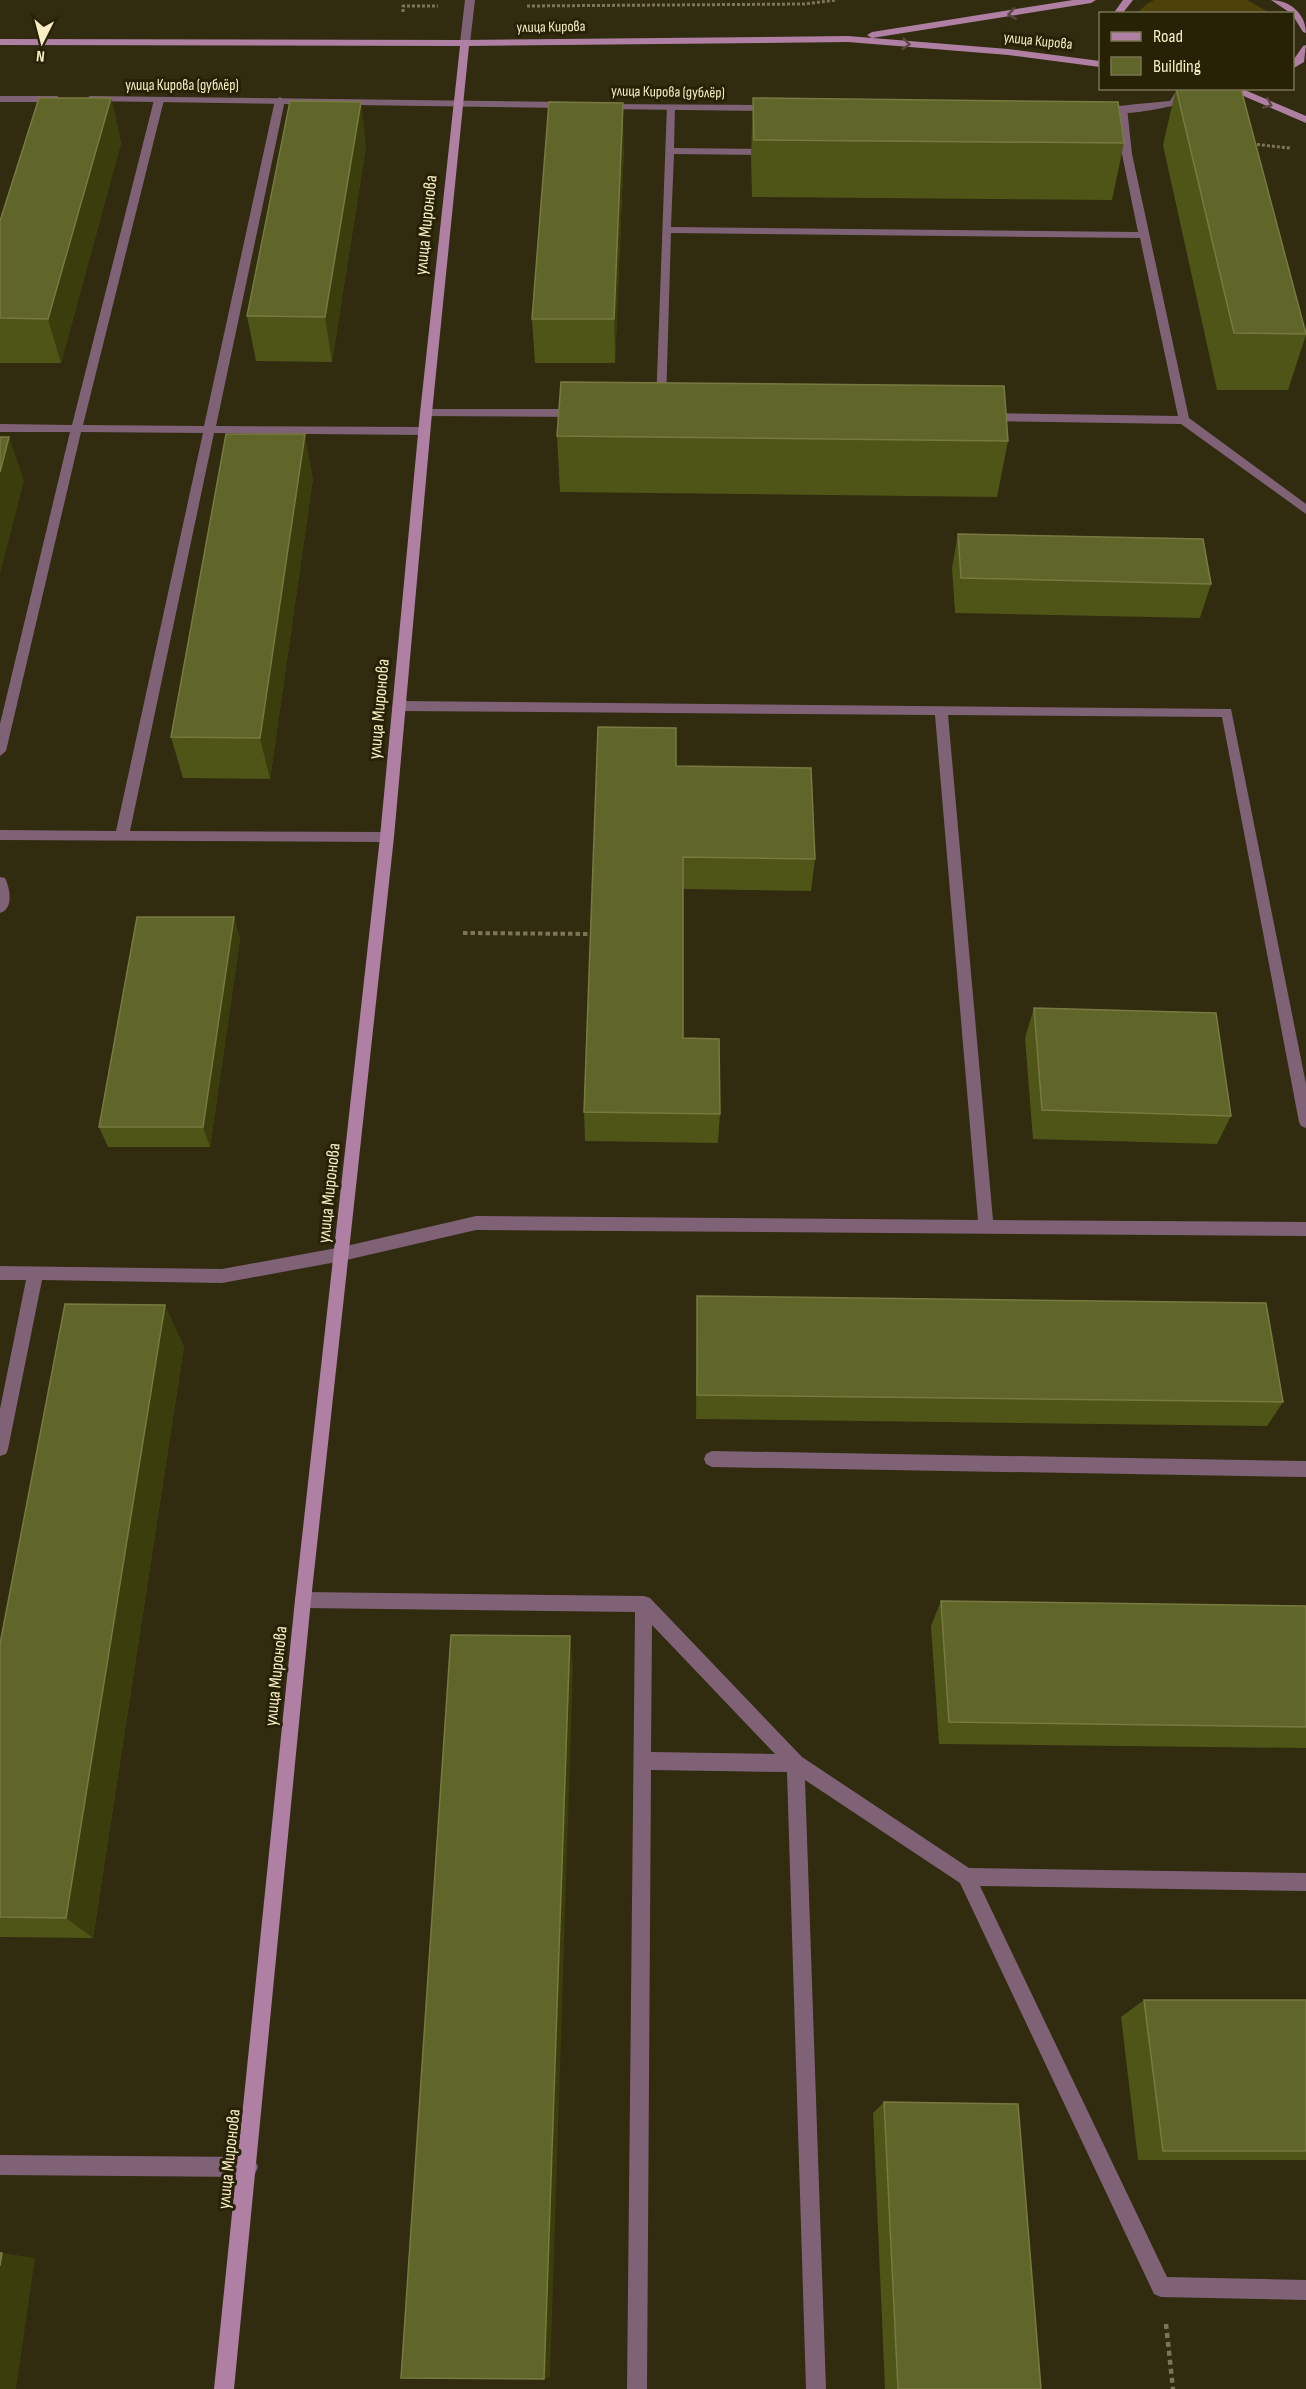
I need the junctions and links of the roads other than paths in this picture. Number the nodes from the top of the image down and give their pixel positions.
1 (471, 0) edge
2 (1091, 0) edge
3 (1128, 0) edge
4 (1276, 0) edge
5 (1119, 12) edge
6 (1292, 12) edge
7 (1294, 13) edge
8 (1306, 30) edge
9 (848, 39) junction
10 (0, 42) edge
11 (465, 43) junction
12 (1306, 48) edge
13 (1099, 64) edge
14 (1294, 65) edge
15 (1182, 90) edge
16 (1235, 90) edge
17 (0, 99) edge
18 (71, 99) edge
19 (83, 99) edge
20 (159, 100) junction
21 (280, 100) junction
22 (459, 102) junction
23 (575, 105) edge
24 (587, 105) edge
25 (670, 107) junction
26 (778, 108) edge
27 (1088, 110) edge
28 (1124, 110) junction
29 (1306, 120) edge
30 (669, 151) junction
31 (787, 152) edge
32 (666, 230) junction
33 (1143, 235) junction
34 (426, 413) junction
35 (590, 413) edge
36 (659, 413) edge
37 (969, 417) edge
38 (1184, 420) junction
39 (0, 429) edge
40 (210, 429) junction
41 (76, 430) junction
42 (425, 431) junction
43 (1306, 510) edge
44 (398, 706) junction
45 (940, 710) junction
46 (0, 751) edge
47 (0, 835) edge
48 (122, 835) junction
49 (387, 837) junction
50 (0, 882) edge
51 (0, 908) edge
52 (1306, 1122) edge
53 (986, 1227) junction
54 (1306, 1229) edge
55 (342, 1254) junction
56 (0, 1273) edge
57 (35, 1275) junction
58 (0, 1449) edge
59 (712, 1459) dead end
60 (1306, 1469) edge
61 (303, 1600) junction
62 (644, 1604) junction
63 (643, 1761) junction
64 (796, 1763) junction
65 (966, 1877) junction
66 (1306, 1881) edge
67 (0, 2165) edge
68 (248, 2167) junction
69 (1306, 2290) edge
70 (224, 2389) edge
71 (638, 2389) edge
72 (816, 2389) edge

1 - 11 street, улица Миронова
2 -> 9 main road
3 - 5 main road
4 - 6 main road
7 - 8 main road
9 - 11 main road, улица Кирова
9 -> 13 main road, улица Кирова
10 - 11 main road, улица Кирова
11 - 22 main road, улица Миронова
12 - 14 main road
15 - 28 street
16 -> 29 main road
17 - 18 street
19 - 20 street, улица Кирова (дублёр)
20 - 21 street, улица Кирова (дублёр)
20 - 41 street
21 - 22 street, улица Кирова (дублёр)
21 - 40 street
22 - 23 street, улица Кирова (дублёр)
22 - 34 main road, улица Миронова
24 - 25 street, улица Кирова (дублёр)
25 - 26 street, улица Кирова (дублёр)
25 - 30 street
27 - 28 street
28 - 33 street
30 - 31 street
30 - 32 street
32 - 33 street
32 - 36 street
33 - 38 street
34 - 35 street
34 - 42 main road, улица Миронова
37 - 38 street
38 - 43 street
39 - 41 street
40 - 41 street
40 - 42 street
40 - 48 street
41 - 46 street
42 - 44 main road, улица Миронова
44 - 45 street
44 - 49 main road, улица Миронова
45 - 52 street
45 - 53 street
47 - 48 street
48 - 49 street
49 - 55 main road, улица Миронова
50 - 51 street
53 - 54 street
53 - 55 street
55 - 57 street
55 - 61 main road, улица Миронова
56 - 57 street
57 - 58 street
59 - 60 street
61 - 62 street
61 - 68 main road, улица Миронова
62 - 63 street
62 - 64 street
63 - 64 street
63 - 71 street
64 - 65 street
64 - 72 street
65 - 66 street
65 - 69 street
67 - 68 street
68 - 70 main road, улица Миронова

